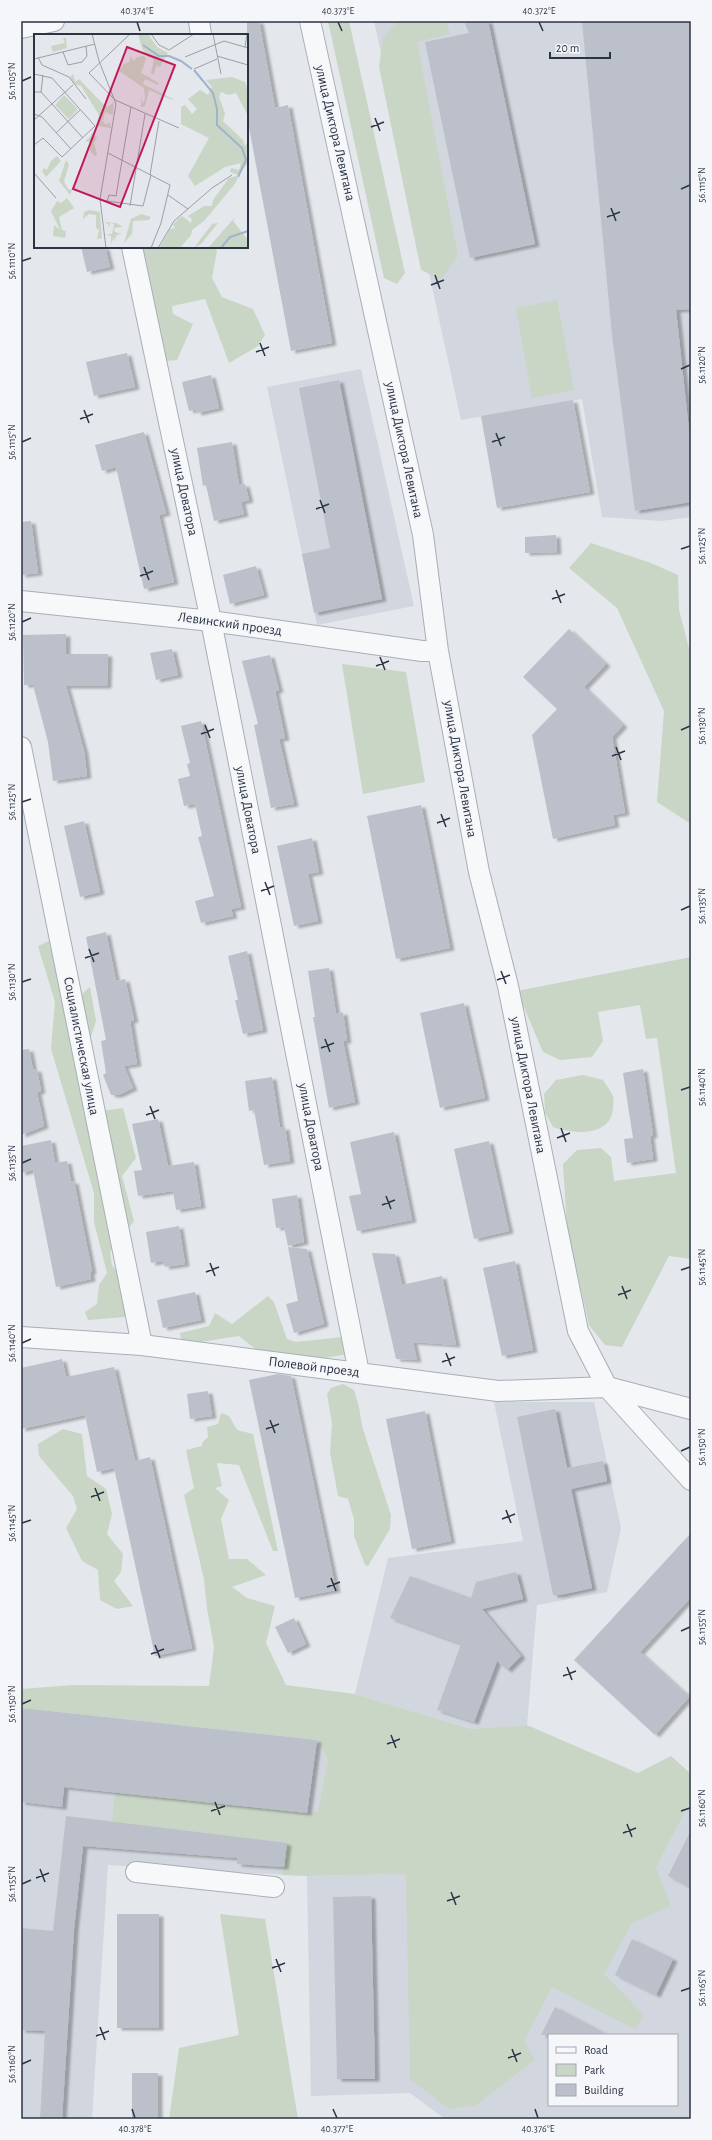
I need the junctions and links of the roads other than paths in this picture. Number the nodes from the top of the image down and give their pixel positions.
1 (54, 21) edge
2 (199, 21) edge
3 (310, 21) edge
4 (21, 28) edge
5 (201, 34) edge
6 (132, 248) edge
7 (21, 601) edge
8 (211, 621) junction
9 (438, 651) junction
10 (21, 747) edge
11 (21, 1337) edge
12 (142, 1345) junction
13 (359, 1373) junction
14 (607, 1387) junction
15 (691, 1409) edge
16 (691, 1480) edge
17 (136, 1872) dead end
18 (274, 1887) dead end

1 - 4 street
2 - 5 street
3 - 9 street, улица Диктора Левитана
6 - 8 street, улица Доватора
7 - 8 street, Левинский проезд
8 - 9 street, Левинский проезд
8 - 13 street, улица Доватора
9 - 14 street, улица Диктора Левитана
10 - 12 street, Социалистическая улица
11 - 12 street, Полевой проезд
12 - 13 street, Полевой проезд
13 - 14 street, Полевой проезд
14 - 15 street, Полевой проезд
14 - 16 street, улица Диктора Левитана
17 - 18 street

